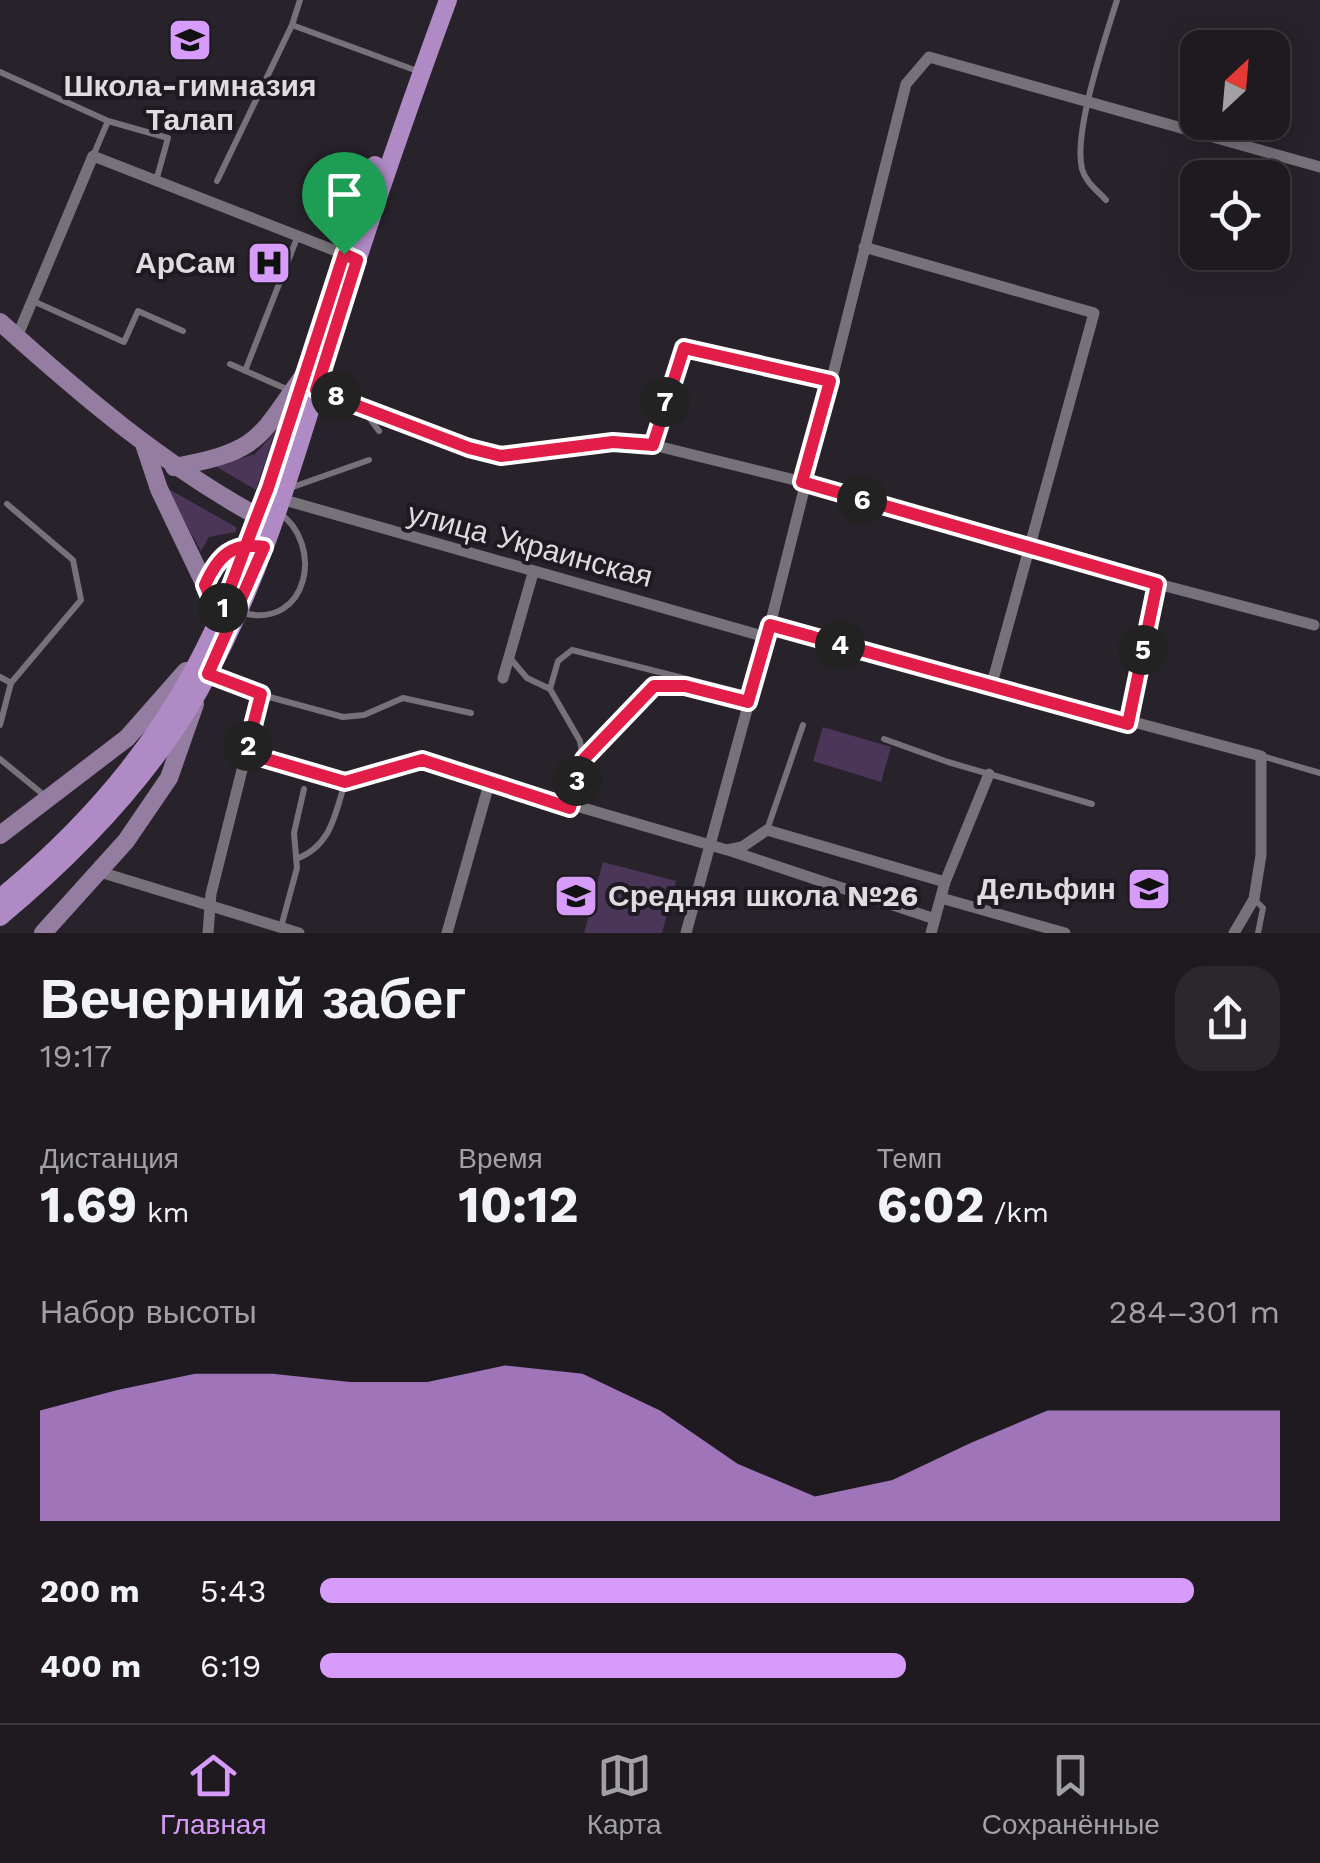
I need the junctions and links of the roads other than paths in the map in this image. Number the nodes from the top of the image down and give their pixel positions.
1 (300, 0) edge
2 (435, 0) edge
3 (448, 0) edge
4 (1117, 0) edge
5 (292, 25) junction
6 (416, 70) junction
7 (0, 72) edge
8 (1090, 102) junction
9 (108, 121) junction
10 (93, 156) junction
11 (1320, 167) edge
12 (155, 182) junction
13 (217, 182) dead end
14 (1106, 200) dead end
15 (298, 236) junction
16 (864, 247) junction
17 (351, 257) junction
18 (32, 301) junction
19 (0, 322) edge
20 (184, 331) dead end
21 (17, 337) junction
22 (230, 364) dead end
23 (245, 370) junction
24 (306, 372) junction
25 (830, 381) junction
26 (316, 390) junction
27 (292, 392) junction
28 (358, 403) junction
29 (379, 431) dead end
30 (144, 444) junction
31 (653, 445) junction
32 (370, 460) dead end
33 (174, 467) junction
34 (802, 482) junction
35 (6, 504) dead end
36 (274, 508) junction
37 (255, 546) junction
38 (1029, 550) junction
39 (533, 573) junction
40 (1157, 584) junction
41 (205, 585) junction
42 (238, 611) junction
43 (219, 618) junction
44 (1317, 626) edge
45 (768, 631) junction
46 (207, 643) junction
47 (509, 657) junction
48 (208, 674) junction
49 (0, 677) edge
50 (503, 678) dead end
51 (11, 682) junction
52 (991, 687) junction
53 (550, 689) junction
54 (197, 694) junction
55 (261, 694) junction
56 (749, 698) junction
57 (471, 713) dead end
58 (1128, 724) junction
59 (0, 725) edge
60 (803, 725) dead end
61 (884, 738) dead end
62 (246, 753) junction
63 (1261, 756) junction
64 (0, 759) edge
65 (584, 759) junction
66 (1320, 773) edge
67 (989, 774) junction
68 (345, 782) junction
69 (489, 784) junction
70 (304, 789) dead end
71 (46, 797) junction
72 (1092, 804) dead end
73 (570, 808) junction
74 (767, 830) junction
75 (0, 834) edge
76 (709, 846) junction
77 (727, 850) junction
78 (296, 859) junction
79 (100, 872) junction
80 (945, 882) junction
81 (0, 898) edge
82 (940, 898) junction
83 (1254, 899) junction
84 (212, 909) junction
85 (0, 917) edge
86 (935, 919) junction
87 (282, 927) junction
88 (42, 933) edge
89 (208, 933) edge
90 (299, 933) edge
91 (447, 933) edge
92 (686, 933) edge
93 (931, 933) edge
94 (1065, 933) edge
95 (1234, 933) edge
96 (1258, 933) edge

1 - 5 lane
2 - 6 main road
3 - 6 main road
4 - 8 lane
5 - 6 lane
5 - 13 lane
6 - 17 main road
7 - 9 lane
8 - 11 street
8 - 14 lane
8 - 16 street
9 - 10 lane
9 - 12 lane
10 - 12 street
10 - 18 street
12 - 15 street
15 - 17 street
15 - 23 lane
16 - 25 street
16 - 38 street
17 - 24 main road
17 - 26 main road
18 - 20 lane
18 - 21 street
19 - 21 main road
21 - 30 main road
22 - 23 lane
23 - 27 lane
24 - 27 main road
24 - 36 main road
25 - 31 street
25 - 34 street
26 - 28 street
26 - 36 main road
27 - 33 main road
28 - 29 lane
28 - 31 street
30 - 33 main road
30 - 41 main road
31 - 34 street
32 - 36 lane
33 - 36 main road
34 - 38 street
34 - 45 street
35 - 51 lane
36 - 37 main road
36 - 39 street, улица Украинская
36 - 42 lane
37 - 41 main road
37 - 42 main road
37 - 43 main road
38 - 40 street
38 - 52 street
39 - 45 street, улица Украинская
39 - 47 street
40 - 44 street
40 - 58 street
41 - 43 main road
42 - 48 main road
43 - 46 main road
45 - 52 street, улица Украинская
45 - 56 street
46 - 71 main road
46 - 81 main road
47 - 50 street
47 - 53 lane
48 - 54 main road
48 - 55 street
49 - 51 lane
51 - 59 lane
52 - 58 street, улица Украинская
53 - 56 lane
53 - 65 lane
54 - 79 main road
54 - 85 main road
55 - 57 lane
55 - 62 street
56 - 65 lane
56 - 76 street
58 - 63 street, улица Украинская
60 - 74 lane
61 - 67 lane
62 - 68 street
62 - 84 street
63 - 66 lane
63 - 83 street
64 - 71 lane
65 - 73 lane
67 - 72 lane
67 - 80 street
68 - 69 street
68 - 78 lane
69 - 73 street
69 - 91 street
70 - 78 lane
71 - 75 main road
73 - 76 street
74 - 77 street
74 - 80 street
76 - 77 street
76 - 92 street
77 - 86 street
78 - 87 lane
79 - 84 street
79 - 88 main road
80 - 82 street
82 - 86 street
82 - 94 street
83 - 95 street
83 - 96 lane
84 - 87 street
84 - 89 street
86 - 93 street
87 - 90 street

